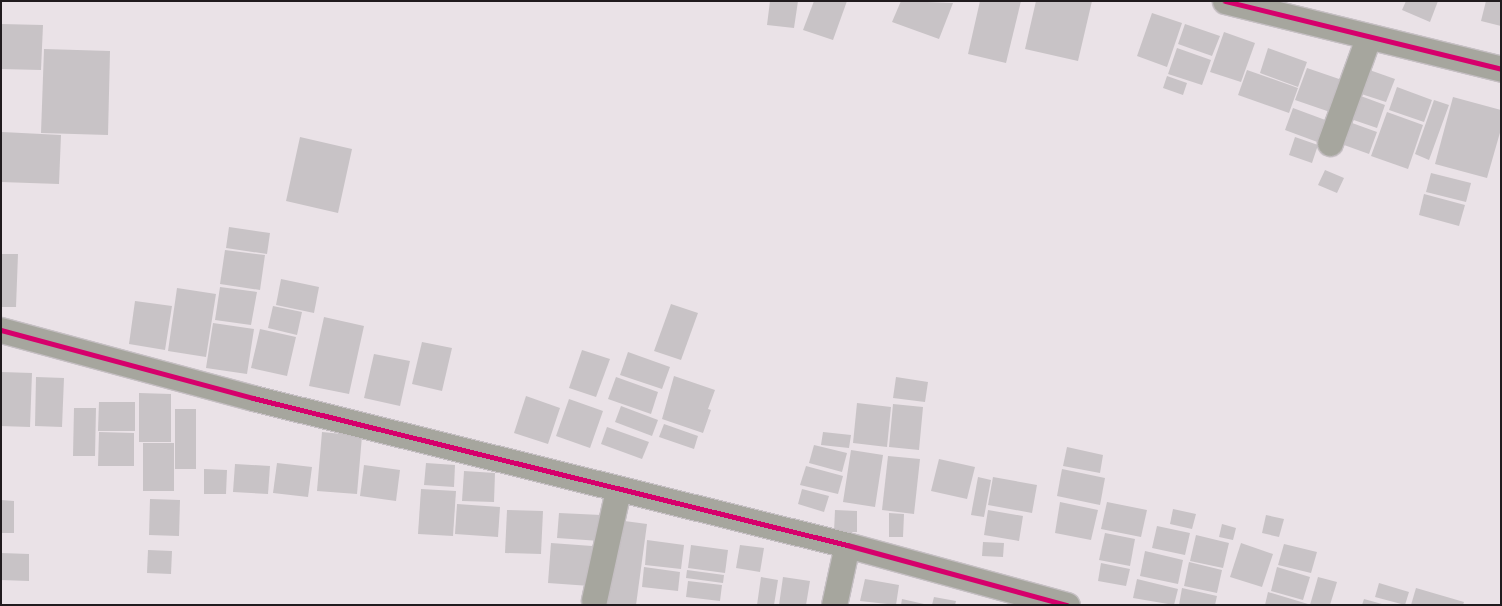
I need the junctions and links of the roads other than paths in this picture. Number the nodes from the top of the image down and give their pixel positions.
1 (1225, 1) edge
2 (1368, 38) junction
3 (1501, 69) edge
4 (1330, 143) dead end
5 (1, 330) edge
6 (618, 490) junction
7 (847, 545) junction
8 (594, 600) dead end
9 (834, 605) edge
10 (1067, 605) edge

1 - 2 street
2 - 3 street
2 - 4 street
5 - 6 street
6 - 7 street
6 - 8 street
7 - 9 street
7 - 10 street

